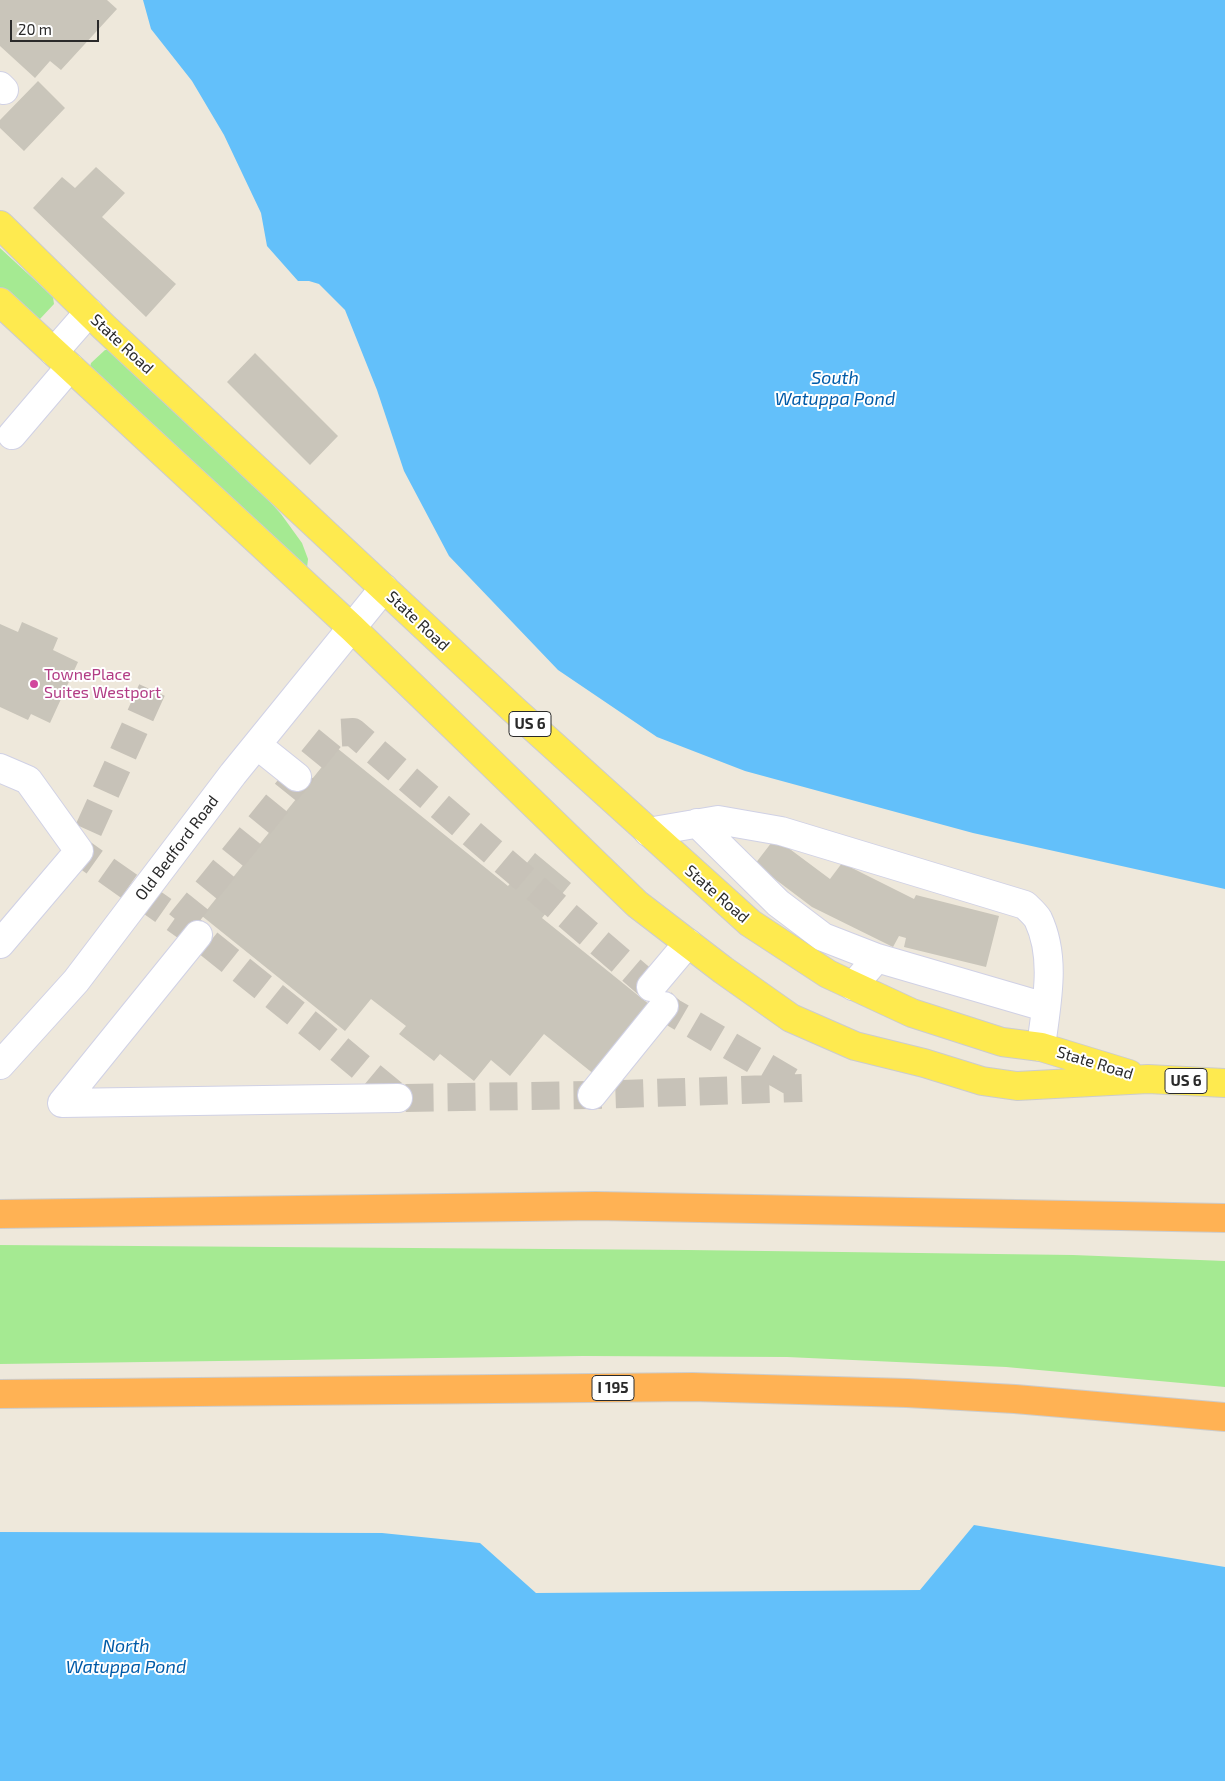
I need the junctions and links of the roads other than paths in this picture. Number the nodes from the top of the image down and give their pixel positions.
1 (0, 226) edge
2 (0, 302) edge
3 (89, 312) junction
4 (62, 359) junction
5 (12, 435) dead end
6 (384, 588) junction
7 (352, 628) junction
8 (257, 745) junction
9 (0, 768) edge
10 (297, 777) dead end
11 (697, 823) junction
12 (648, 832) junction
13 (198, 935) tunnel mouth
14 (688, 943) junction
15 (0, 944) edge
16 (877, 958) junction
17 (854, 986) junction
18 (1045, 1007) junction
19 (1042, 1047) junction
20 (0, 1065) edge
21 (1148, 1079) junction
22 (1225, 1084) edge
23 (592, 1095) dead end
24 (398, 1098) dead end
25 (0, 1214) edge
26 (1225, 1218) edge
27 (0, 1394) edge
28 (1225, 1417) edge

1 - 3 main road, State Road / US 6
2 - 4 main road, State Road / US 6
3 - 4 street
3 - 6 main road, State Road / US 6
4 - 5 street
4 - 7 main road, State Road / US 6
6 - 7 street, Old Bedford Road
6 - 12 main road, State Road / US 6
7 - 8 street, Old Bedford Road
7 - 14 main road, State Road / US 6
8 - 10 street
8 - 20 street, Old Bedford Road
9 - 15 street
11 - 12 street
11 - 16 street
11 - 18 street
12 - 17 main road, State Road / US 6
13 - 24 street
14 - 21 main road, State Road / US 6
14 - 23 street
16 - 17 street
16 - 18 street
17 - 19 main road, State Road / US 6
18 - 19 street
19 - 21 main road, State Road / US 6
21 - 22 main road, US 6
25 - 26 highway
27 - 28 highway, I 195

